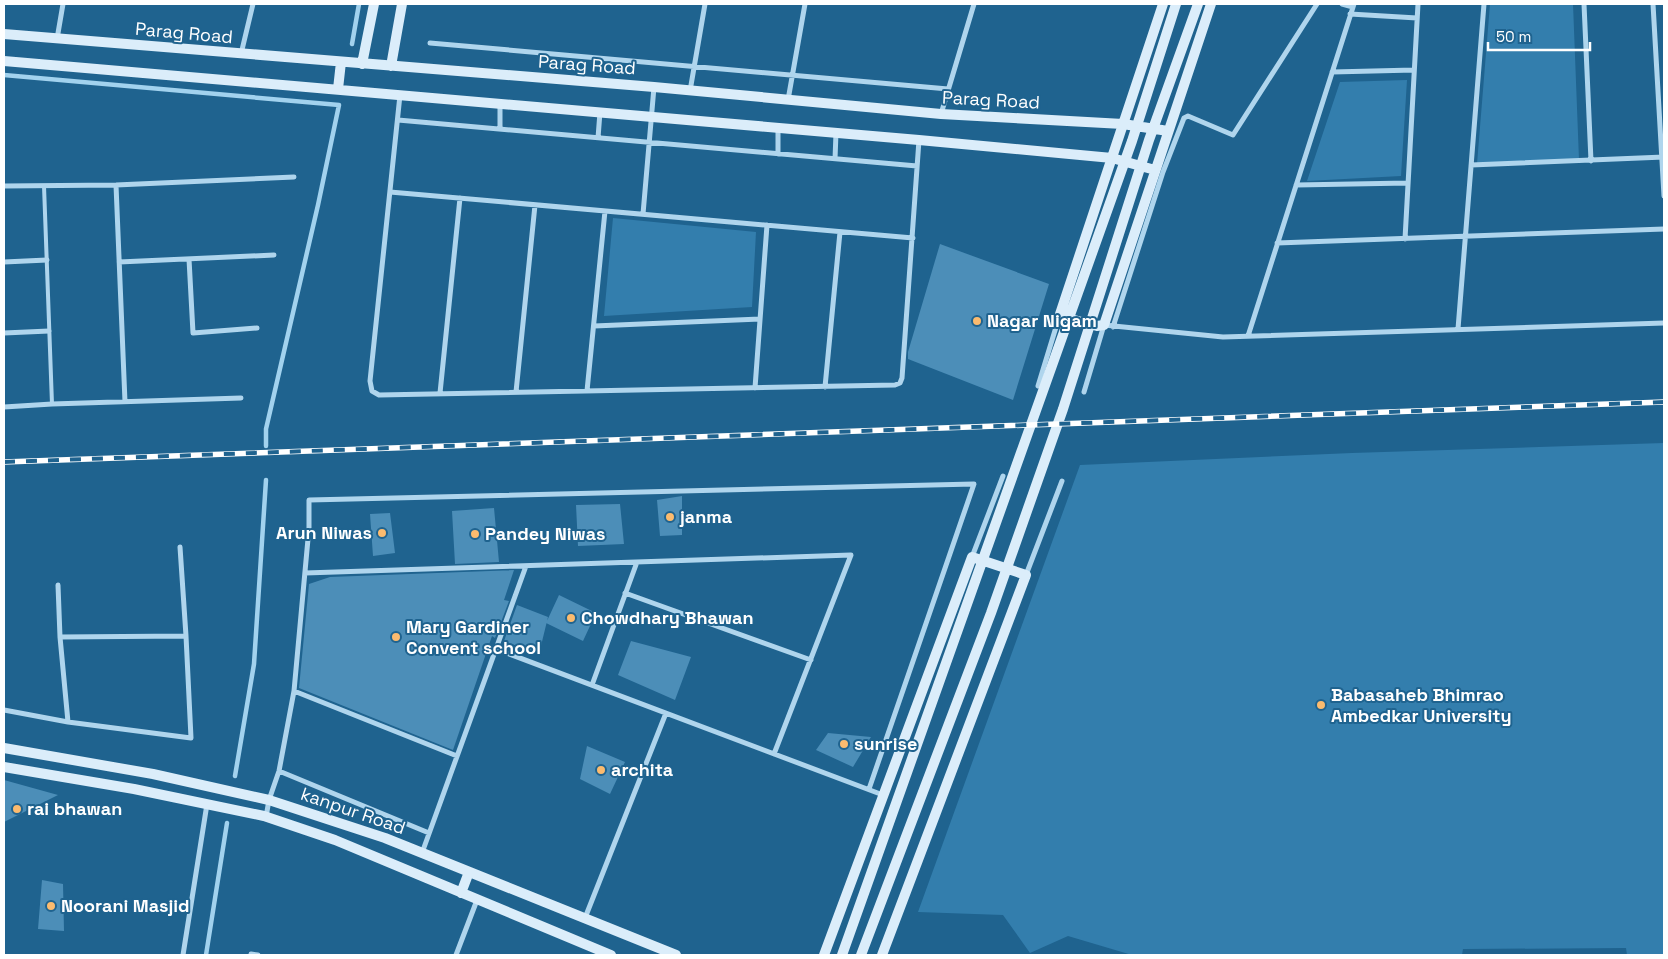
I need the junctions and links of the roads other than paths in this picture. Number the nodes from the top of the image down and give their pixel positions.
1 (64, 4) edge
2 (253, 4) edge
3 (374, 4) edge
4 (402, 4) edge
5 (705, 4) edge
6 (805, 4) edge
7 (974, 4) edge
8 (1163, 4) edge
9 (1176, 4) edge
10 (1198, 4) edge
11 (1211, 4) edge
12 (1317, 4) edge
13 (1342, 4) edge
14 (1418, 4) edge
15 (1484, 4) edge
16 (1584, 4) edge
17 (1653, 4) edge
18 (1353, 5) edge
19 (1350, 14) junction
20 (1417, 18) junction
21 (4, 34) edge
22 (57, 39) junction
23 (430, 43) dead end
24 (241, 54) junction
25 (4, 61) edge
26 (341, 62) junction
27 (362, 64) junction
28 (390, 66) junction
29 (692, 66) junction
30 (1414, 70) junction
31 (1332, 72) junction
32 (792, 75) junction
33 (654, 87) junction
34 (1664, 88) edge
35 (338, 89) junction
36 (948, 89) junction
37 (1658, 89) junction
38 (690, 91) junction
39 (400, 98) junction
40 (788, 100) junction
41 (500, 106) junction
42 (599, 114) junction
43 (941, 114) junction
44 (650, 119) junction
45 (398, 120) junction
46 (1123, 124) junction
47 (500, 129) junction
48 (778, 130) junction
49 (1168, 131) junction
50 (836, 136) junction
51 (598, 138) junction
52 (648, 142) junction
53 (919, 143) junction
54 (778, 150) junction
55 (1112, 158) junction
56 (1663, 158) edge
57 (835, 159) junction
58 (1591, 160) junction
59 (1471, 165) junction
60 (917, 166) junction
61 (1155, 170) junction
62 (294, 177) dead end
63 (1408, 182) junction
64 (116, 185) junction
65 (4, 186) edge
66 (44, 186) junction
67 (1296, 186) junction
68 (390, 192) junction
69 (1664, 196) edge
70 (460, 198) junction
71 (535, 204) junction
72 (605, 211) junction
73 (643, 214) junction
74 (767, 225) junction
75 (1664, 229) edge
76 (840, 232) junction
77 (1466, 236) junction
78 (913, 238) junction
79 (1404, 238) junction
80 (1277, 243) junction
81 (274, 255) dead end
82 (189, 259) junction
83 (47, 260) junction
84 (4, 262) edge
85 (119, 262) junction
86 (1060, 314) junction
87 (760, 319) junction
88 (1664, 323) edge
89 (594, 326) junction
90 (1109, 326) junction
91 (257, 328) dead end
92 (1458, 329) junction
93 (49, 331) junction
94 (4, 333) edge
95 (1248, 336) junction
96 (1038, 386) dead end
97 (825, 387) junction
98 (755, 388) junction
99 (587, 391) junction
100 (516, 392) junction
101 (1084, 392) dead end
102 (440, 393) junction
103 (241, 398) dead end
104 (125, 402) junction
105 (52, 404) junction
106 (4, 408) edge
107 (1002, 476) dead end
108 (1062, 481) dead end
109 (180, 547) dead end
110 (972, 557) junction
111 (637, 562) junction
112 (526, 566) junction
113 (305, 573) junction
114 (1026, 575) junction
115 (58, 586) dead end
116 (625, 593) junction
117 (186, 636) junction
118 (60, 637) junction
119 (496, 649) junction
120 (810, 660) junction
121 (592, 686) junction
122 (294, 691) junction
123 (4, 710) edge
124 (666, 713) junction
125 (68, 722) junction
126 (4, 748) edge
127 (774, 754) junction
128 (457, 756) junction
129 (4, 767) edge
130 (279, 771) junction
131 (869, 789) junction
132 (883, 795) junction
133 (270, 800) junction
134 (207, 804) junction
135 (266, 817) junction
136 (429, 833) junction
137 (422, 853) junction
138 (470, 872) junction
139 (461, 893) junction
140 (477, 900) junction
141 (585, 918) junction
142 (251, 954) dead end
143 (183, 955) edge
144 (258, 955) edge
145 (456, 955) edge
146 (611, 955) edge
147 (676, 955) edge
148 (824, 955) edge
149 (842, 955) edge
150 (861, 955) edge
151 (882, 955) edge

1 - 22 street
2 - 24 street
3 - 27 street
4 - 28 street
5 - 29 street
6 - 32 street
7 - 36 street
8 - 46 street
9 - 149 street
10 - 150 street
11 - 49 street
12 - 90 street
13 - 18 street
14 - 20 street
15 - 59 street
16 - 58 street
17 - 37 street
18 - 19 street
19 - 20 street
19 - 31 street
20 - 30 street
21 - 22 street, Parag Road
22 - 24 street, Parag Road
23 - 29 street
24 - 26 street, Parag Road
25 - 35 street
26 - 27 street, Parag Road
26 - 35 street
27 - 28 street, Parag Road
28 - 33 street, Parag Road
29 - 32 street
29 - 38 street
30 - 31 street
30 - 63 street
31 - 67 street
32 - 36 street
32 - 40 street
33 - 38 street, Parag Road
33 - 44 street
34 - 37 street
35 - 39 street
36 - 43 street
37 - 56 street
38 - 40 street, Parag Road
39 - 41 street
39 - 45 street
40 - 43 street, Parag Road
41 - 42 street
41 - 47 street
42 - 44 street
42 - 51 street
43 - 46 street, Parag Road
44 - 48 street
44 - 52 street
45 - 47 street
45 - 68 street
46 - 49 street, Parag Road
46 - 55 street
47 - 51 street
48 - 50 street
48 - 54 street
49 - 61 street
50 - 53 street
50 - 57 street
51 - 52 street
52 - 54 street
52 - 73 street
53 - 55 street
53 - 60 street
54 - 57 street
55 - 61 street
55 - 86 street
56 - 58 street
56 - 69 street
57 - 60 street
58 - 59 street
59 - 77 street
60 - 78 street
61 - 90 street
62 - 64 street
63 - 67 street
63 - 79 street
64 - 66 street
64 - 85 street
65 - 66 street
66 - 83 lane
67 - 80 street
68 - 70 street
68 - 102 street
70 - 71 street
70 - 102 street
71 - 72 street
71 - 100 street
72 - 73 street
72 - 89 street
73 - 74 street
74 - 76 street
74 - 87 street
75 - 77 street
76 - 78 street
76 - 97 street
77 - 79 street
77 - 92 street
78 - 97 street
79 - 80 street
80 - 95 street
81 - 82 street
82 - 85 street
82 - 91 street
83 - 84 street
83 - 93 lane
85 - 104 street
86 - 90 street
86 - 96 street
87 - 89 street
87 - 98 street
88 - 92 street
89 - 99 street
90 - 95 street
90 - 101 street
92 - 95 street
93 - 94 street
93 - 105 lane
97 - 98 street
98 - 99 street
99 - 100 street
100 - 102 street
103 - 104 street
104 - 105 street
105 - 106 street
107 - 110 street
108 - 114 street
109 - 117 street
110 - 114 street
110 - 132 street
111 - 112 street
111 - 116 street
111 - 120 street
112 - 113 street
112 - 119 street
113 - 122 street
113 - 131 street
114 - 151 street
115 - 118 street
116 - 120 street
116 - 121 street
117 - 118 street
117 - 125 street
118 - 125 street
119 - 121 street
119 - 128 street
120 - 127 street
121 - 124 street
122 - 128 street
122 - 130 street
123 - 125 street
124 - 127 street
124 - 141 street
126 - 133 street, kanpur Road
127 - 131 street
128 - 136 street
129 - 134 street
130 - 133 street
130 - 136 street
131 - 132 street
132 - 148 street
133 - 135 street
133 - 137 street, kanpur Road
134 - 135 street
134 - 143 street
135 - 139 street
136 - 137 street
137 - 138 street, kanpur Road
138 - 139 street
138 - 141 street, kanpur Road
139 - 140 street
140 - 145 street
140 - 146 street
141 - 147 street, kanpur Road
142 - 144 street

